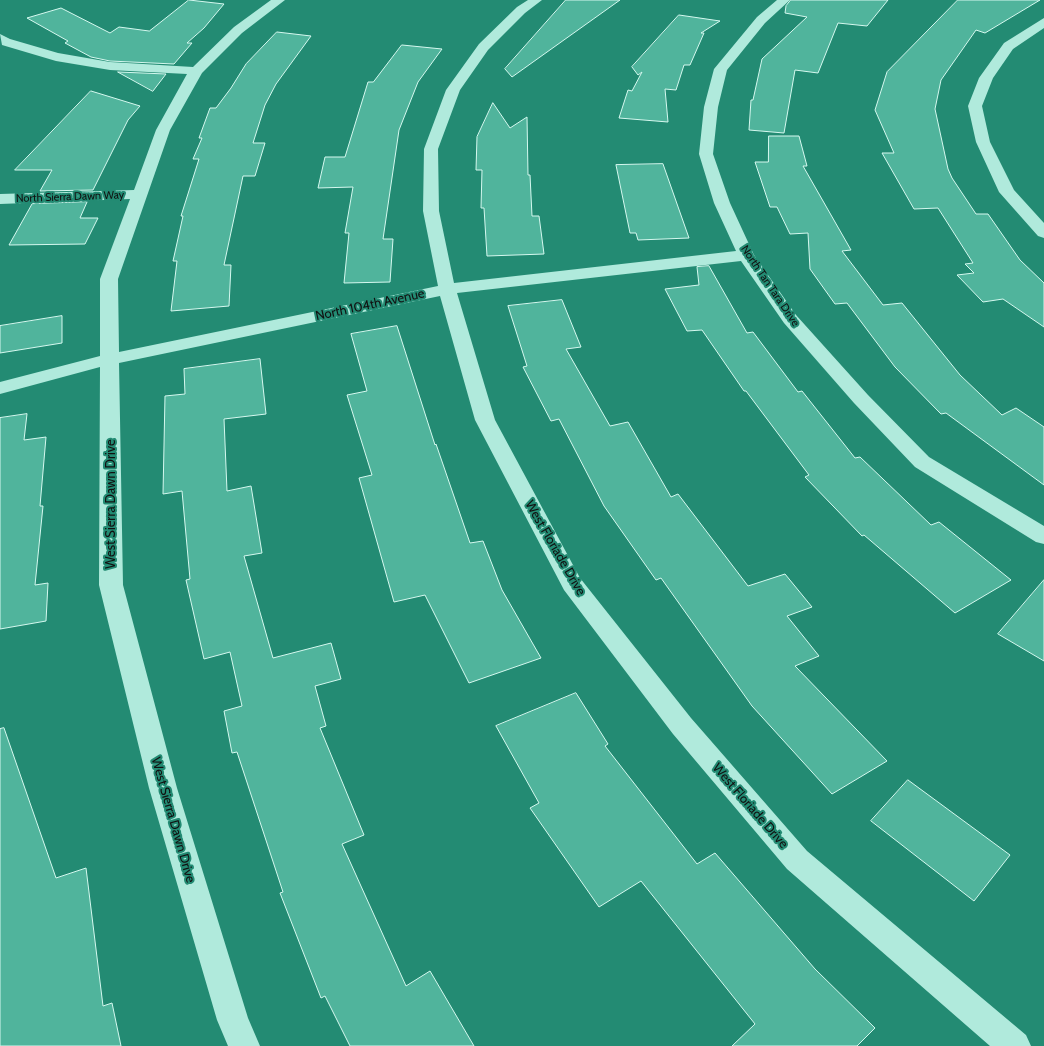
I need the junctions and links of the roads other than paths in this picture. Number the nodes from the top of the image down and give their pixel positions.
1 (279, 0) edge
2 (536, 0) edge
3 (784, 0) edge
4 (1044, 22) edge
5 (0, 38) edge
6 (196, 71) junction
7 (140, 194) junction
8 (0, 199) edge
9 (1044, 233) edge
10 (746, 254) junction
11 (447, 289) junction
12 (110, 358) junction
13 (0, 388) edge
14 (1044, 536) edge
15 (244, 1046) edge
16 (1015, 1046) edge

1 - 6 street, West Sierra Dawn Drive
2 - 11 street, West Floriade Drive
3 - 10 street, North Tan Tara Drive
4 - 9 street
5 - 6 street
6 - 7 street, West Sierra Dawn Drive
7 - 8 street, North Sierra Dawn Way
7 - 12 street, West Sierra Dawn Drive
10 - 11 street, North 104th Avenue
10 - 14 street, North Tan Tara Drive
11 - 12 street, North 104th Avenue
11 - 16 street, West Floriade Drive
12 - 13 street, North 104th Avenue
12 - 15 street, West Sierra Dawn Drive

